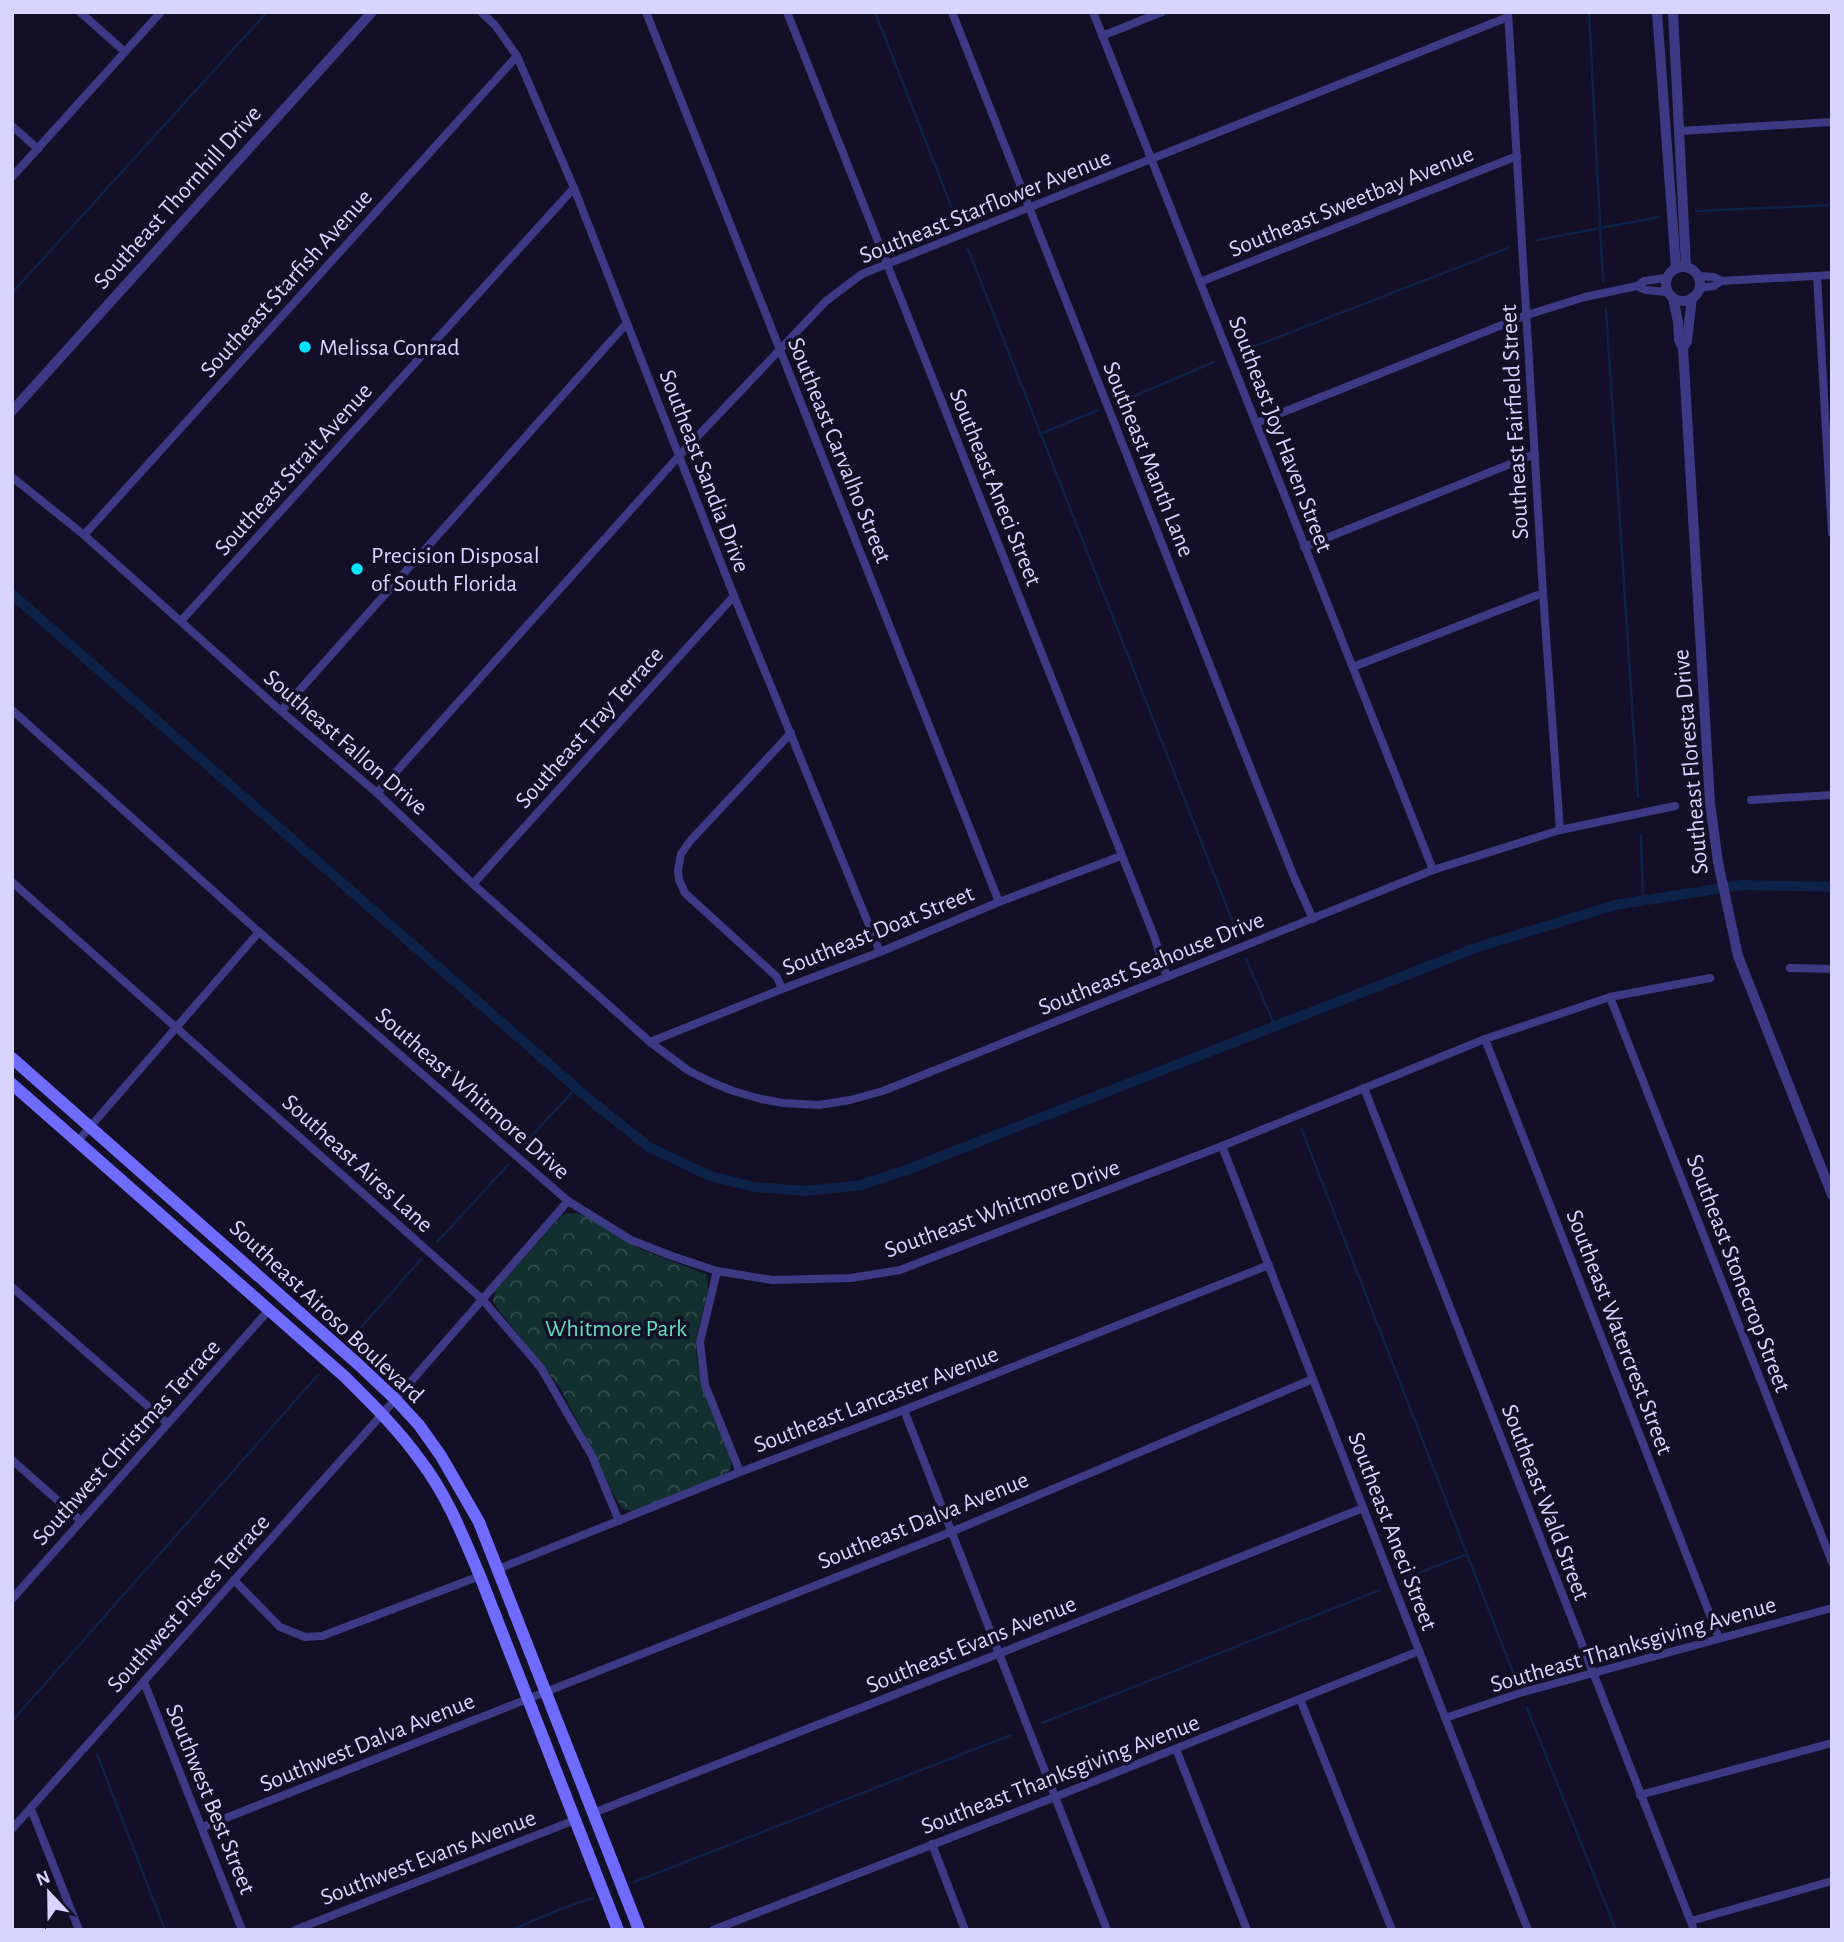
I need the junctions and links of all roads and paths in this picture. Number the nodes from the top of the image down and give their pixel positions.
1 (80, 12) edge
2 (161, 12) edge
3 (372, 12) edge
4 (481, 12) edge
5 (646, 12) edge
6 (787, 12) edge
7 (951, 12) edge
8 (1093, 12) edge
9 (1162, 12) edge
10 (1657, 12) edge
11 (1673, 12) edge
12 (1508, 15) edge
13 (1102, 36) junction
14 (125, 52) junction
15 (517, 56) junction
16 (1832, 122) edge
17 (12, 126) edge
18 (1680, 131) junction
19 (38, 149) junction
20 (1517, 156) junction
21 (1151, 160) junction
22 (12, 177) edge
23 (574, 188) junction
24 (1028, 207) junction
25 (886, 263) junction
26 (1681, 267) junction
27 (1832, 275) edge
28 (1698, 276) junction
29 (1817, 276) junction
30 (1666, 278) junction
31 (1721, 281) junction
32 (1200, 282) junction
33 (1637, 286) junction
34 (1696, 293) junction
35 (1670, 295) junction
36 (1527, 315) junction
37 (627, 323) junction
38 (1683, 348) junction
39 (780, 351) junction
40 (12, 411) edge
41 (1256, 423) junction
42 (1535, 454) junction
43 (679, 456) junction
44 (12, 477) edge
45 (1832, 533) edge
46 (84, 535) junction
47 (1304, 547) junction
48 (1543, 593) junction
49 (734, 596) junction
50 (181, 621) junction
51 (1353, 667) junction
52 (12, 710) edge
53 (281, 712) junction
54 (791, 733) junction
55 (377, 793) junction
56 (1832, 795) edge
57 (1751, 800) dead end
58 (1675, 806) dead end
59 (1560, 830) junction
60 (1121, 856) junction
61 (1433, 870) junction
62 (12, 882) edge
63 (473, 884) junction
64 (999, 902) junction
65 (1313, 919) junction
66 (259, 932) junction
67 (880, 952) junction
68 (1790, 968) dead end
69 (1832, 969) edge
70 (1167, 977) junction
71 (1710, 978) dead end
72 (782, 989) junction
73 (1610, 997) junction
74 (177, 1027) junction
75 (1485, 1039) junction
76 (650, 1042) junction
77 (12, 1058) edge
78 (12, 1084) edge
79 (1364, 1088) junction
80 (91, 1126) junction
81 (77, 1142) junction
82 (1222, 1146) junction
83 (1832, 1195) edge
84 (568, 1201) junction
85 (233, 1253) junction
86 (1269, 1265) junction
87 (220, 1268) junction
88 (717, 1271) junction
89 (12, 1286) edge
90 (482, 1299) junction
91 (268, 1311) junction
92 (1313, 1379) junction
93 (394, 1400) junction
94 (904, 1410) junction
95 (382, 1414) junction
96 (167, 1423) junction
97 (12, 1460) edge
98 (740, 1472) junction
99 (1363, 1508) junction
100 (81, 1521) junction
101 (619, 1521) junction
102 (951, 1532) junction
103 (1832, 1562) edge
104 (498, 1569) junction
105 (480, 1576) junction
106 (234, 1580) junction
107 (12, 1599) edge
108 (1832, 1608) edge
109 (1719, 1638) junction
110 (1419, 1651) junction
111 (998, 1654) junction
112 (1593, 1674) junction
113 (144, 1682) junction
114 (545, 1692) junction
115 (528, 1699) junction
116 (1300, 1699) junction
117 (1445, 1718) junction
118 (1832, 1743) edge
119 (1176, 1749) junction
120 (1640, 1796) junction
121 (1055, 1797) junction
122 (31, 1809) junction
123 (593, 1813) junction
124 (575, 1820) junction
125 (203, 1827) junction
126 (12, 1829) edge
127 (932, 1844) junction
128 (1832, 1881) edge
129 (1692, 1925) edge
130 (79, 1930) edge
131 (242, 1930) edge
132 (295, 1930) edge
133 (618, 1930) edge
134 (639, 1930) edge
135 (713, 1930) edge
136 (965, 1930) edge
137 (1107, 1930) edge
138 (1247, 1930) edge
139 (1391, 1930) edge
140 (1528, 1930) edge

1 - 14 street
2 - 14 street
3 - 40 street, Southeast Thornhill Drive
4 - 15 street, Southeast Sandia Drive
5 - 39 street, Southeast Carvalho Street
6 - 25 street, Southeast Aneci Street
7 - 24 street, Southeast Manth Lane
8 - 13 street, Southeast Joy Haven Street
9 - 13 street
10 - 26 street
11 - 18 street
12 - 20 street, Southeast Fairfield Street
12 - 21 street, Southeast Starflower Avenue
13 - 21 street, Southeast Joy Haven Street
14 - 19 street
15 - 23 street, Southeast Sandia Drive
15 - 46 street, Southeast Starfish Avenue
16 - 18 street
17 - 19 street
18 - 26 street
19 - 22 street
20 - 32 street, Southeast Sweetbay Avenue
20 - 36 street, Southeast Fairfield Street
21 - 24 street, Southeast Starflower Avenue
21 - 32 street, Southeast Joy Haven Street
23 - 37 street, Southeast Sandia Drive
23 - 50 street, Southeast Strait Avenue
24 - 25 street, Southeast Starflower Avenue
24 - 65 street, Southeast Manth Lane
25 - 39 street, Southeast Starflower Avenue
25 - 60 street, Southeast Aneci Street
26 - 28 street
26 - 30 street
27 - 29 street
28 - 31 street
28 - 34 street
29 - 31 street
29 - 45 street
30 - 33 street
30 - 35 street
31 - 34 street
32 - 41 street, Southeast Joy Haven Street
33 - 35 street
33 - 36 street
34 - 35 street
34 - 38 street, Southeast Floresta Drive
35 - 38 street, Southeast Floresta Drive
36 - 41 street
36 - 42 street, Southeast Fairfield Street
37 - 43 street, Southeast Sandia Drive
37 - 53 street
38 - 83 street, Southeast Floresta Drive
39 - 43 street, Southeast Starflower Avenue
39 - 64 street, Southeast Carvalho Street
41 - 47 street, Southeast Joy Haven Street
42 - 47 street
42 - 48 street, Southeast Fairfield Street
43 - 49 street, Southeast Sandia Drive
43 - 55 street, Southeast Starflower Avenue
44 - 46 street, Southeast Fallon Drive
46 - 50 street, Southeast Fallon Drive
47 - 51 street, Southeast Joy Haven Street
48 - 51 street
48 - 59 street, Southeast Fairfield Street
49 - 54 street, Southeast Sandia Drive
49 - 63 street, Southeast Tray Terrace
50 - 53 street, Southeast Fallon Drive
51 - 61 street, Southeast Joy Haven Street
52 - 66 street, Southeast Whitmore Drive
53 - 55 street, Southeast Fallon Drive
54 - 67 street, Southeast Sandia Drive
54 - 72 street
55 - 63 street, Southeast Fallon Drive
56 - 57 street
58 - 59 street, Southeast Seahouse Drive
59 - 61 street, Southeast Seahouse Drive
60 - 64 street, Southeast Doat Street
60 - 70 street, Southeast Aneci Street
61 - 65 street, Southeast Seahouse Drive
62 - 74 street, Southeast Aires Lane
63 - 76 street, Southeast Fallon Drive
64 - 67 street, Southeast Doat Street
65 - 70 street, Southeast Seahouse Drive
66 - 74 street
66 - 84 street, Southeast Whitmore Drive
67 - 72 street, Southeast Doat Street
68 - 69 street
70 - 76 street, Southeast Seahouse Drive
71 - 73 street, Southeast Whitmore Drive
72 - 76 street, Southeast Doat Street
73 - 75 street, Southeast Whitmore Drive
73 - 103 street, Southeast Stonecrop Street
74 - 80 street
74 - 90 street, Southeast Aires Lane
75 - 79 street, Southeast Whitmore Drive
75 - 109 street, Southeast Watercrest Street
77 - 80 main road, Southeast Airoso Boulevard
78 - 81 main road, Southeast Airoso Boulevard
79 - 82 street, Southeast Whitmore Drive
79 - 112 street, Southeast Wald Street
80 - 81 street
80 - 85 main road, Southeast Airoso Boulevard
81 - 87 main road, Southeast Airoso Boulevard
82 - 86 street, Southeast Aneci Street
82 - 88 street, Southeast Whitmore Drive
84 - 88 street, Southeast Whitmore Drive
84 - 90 street, Southwest Pisces Terrace
85 - 87 main road
85 - 93 main road, Southeast Airoso Boulevard
86 - 92 street, Southeast Aneci Street
86 - 94 street, Southeast Lancaster Avenue
87 - 91 main road, Southeast Airoso Boulevard
88 - 98 street
89 - 96 street
90 - 93 street, Southwest Pisces Terrace
90 - 101 street, Southeast Aires Lane
91 - 95 main road, Southeast Airoso Boulevard
91 - 96 street, Southwest Christmas Terrace
92 - 99 street, Southeast Aneci Street
92 - 102 street, Southeast Dalva Avenue
93 - 95 street, Southwest Pisces Terrace
93 - 104 main road, Southeast Airoso Boulevard
94 - 98 street, Southeast Lancaster Avenue
94 - 102 street
95 - 105 main road, Southeast Airoso Boulevard
95 - 106 street, Southwest Pisces Terrace
96 - 100 street, Southwest Christmas Terrace
97 - 100 street
98 - 101 street, Southeast Lancaster Avenue
99 - 110 street, Southeast Aneci Street
99 - 111 street, Southeast Evans Avenue
100 - 107 street, Southwest Christmas Terrace
101 - 104 street, Southeast Lancaster Avenue
102 - 111 street
102 - 114 street, Southeast Dalva Avenue
104 - 114 main road, Southeast Airoso Boulevard
105 - 106 street
105 - 115 main road, Southeast Airoso Boulevard
106 - 113 street, Southwest Pisces Terrace
108 - 109 street, Southeast Thanksgiving Avenue
109 - 112 street, Southeast Thanksgiving Avenue
110 - 116 street, Southeast Thanksgiving Avenue
110 - 117 street, Southeast Aneci Street
111 - 121 street
111 - 123 street, Southeast Evans Avenue
112 - 117 street, Southeast Thanksgiving Avenue
112 - 120 street, Southeast Wald Street
113 - 122 street, Southwest Pisces Terrace
113 - 125 street, Southwest Best Street
114 - 115 street, Southwest Dalva Avenue
114 - 123 main road, Southeast Airoso Boulevard
115 - 124 main road, Southeast Airoso Boulevard
115 - 125 street, Southwest Dalva Avenue
116 - 119 street, Southeast Thanksgiving Avenue
116 - 139 street
117 - 140 street, Southeast Aneci Street
118 - 120 street
119 - 121 street, Southeast Thanksgiving Avenue
119 - 138 street
120 - 129 street, Southeast Wald Street
121 - 127 street, Southeast Thanksgiving Avenue
121 - 137 street
122 - 126 street, Southwest Pisces Terrace
122 - 130 street
123 - 134 main road, Southeast Airoso Boulevard
124 - 132 street, Southwest Evans Avenue
124 - 133 main road, Southeast Airoso Boulevard
125 - 131 street, Southwest Best Street
127 - 135 street, Southeast Thanksgiving Avenue
127 - 136 street
128 - 129 street

